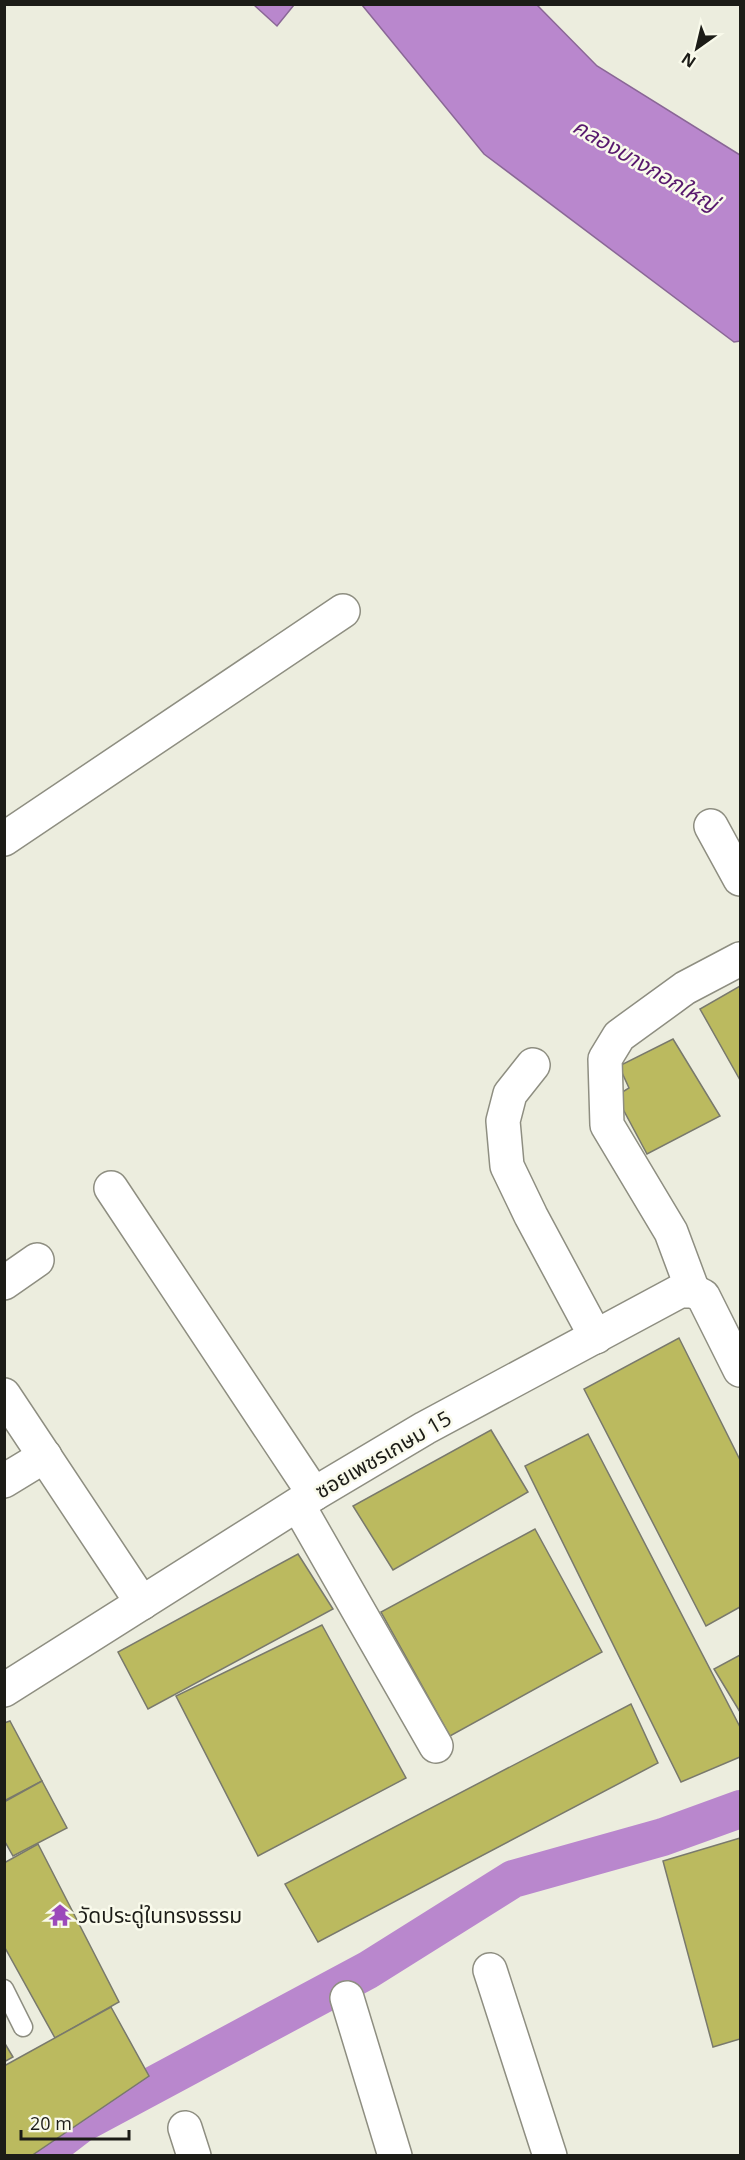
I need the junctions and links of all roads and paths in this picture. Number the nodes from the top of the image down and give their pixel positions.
1 (343, 611) dead end
2 (711, 826) dead end
3 (4, 839) edge
4 (741, 879) edge
5 (741, 959) edge
6 (533, 1065) dead end
7 (111, 1188) dead end
8 (37, 1260) dead end
9 (4, 1283) edge
10 (693, 1291) junction
11 (596, 1337) junction
12 (741, 1370) edge
13 (4, 1395) edge
14 (45, 1456) junction
15 (4, 1481) edge
16 (306, 1499) junction
17 (142, 1603) junction
18 (4, 1690) edge
19 (436, 1746) dead end
20 (490, 1970) dead end
21 (4, 1989) edge
22 (347, 1998) dead end
23 (24, 2027) dead end
24 (395, 2156) edge
25 (550, 2156) edge

1 - 3 street
2 - 4 street
5 - 10 street
6 - 11 street
7 - 16 street
8 - 9 street
10 - 11 street, ซอยเพชรเกษม 15
10 - 12 street
11 - 16 street, ซอยเพชรเกษม 15
13 - 14 street
14 - 15 street
14 - 17 street
16 - 17 street, ซอยเพชรเกษม 15
16 - 19 street
17 - 18 street, ซอยเพชรเกษม 15
20 - 25 street
21 - 23 lane
22 - 24 street

